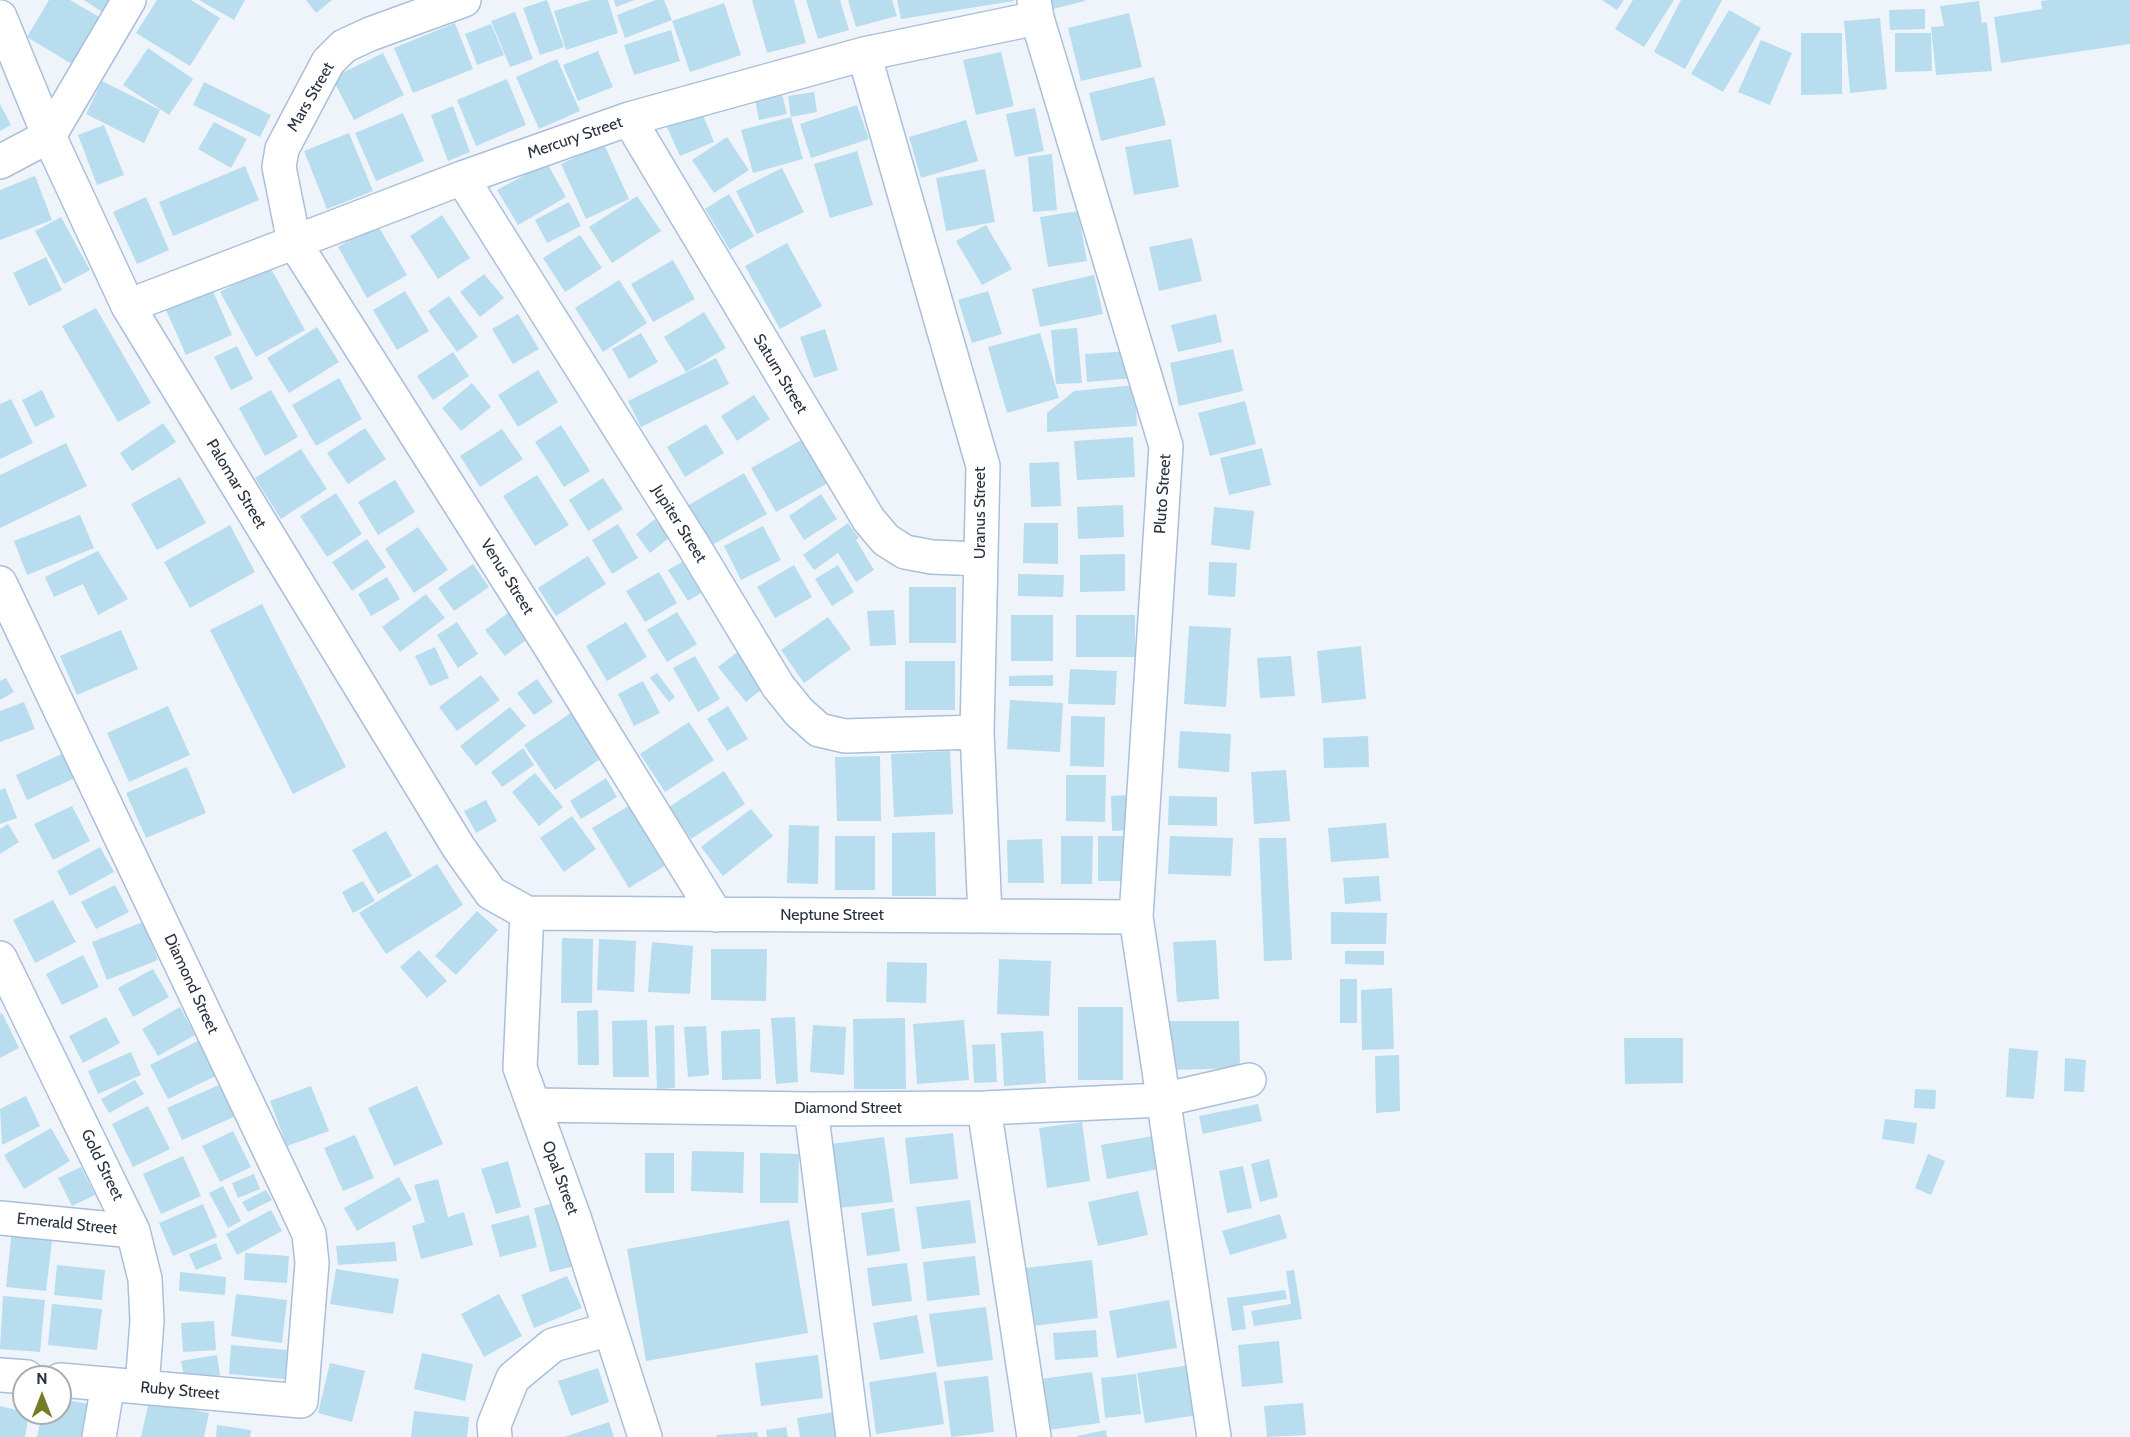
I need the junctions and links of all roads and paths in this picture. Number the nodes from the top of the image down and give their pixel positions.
1 (129, 0) edge
2 (464, 0) edge
3 (1035, 9) edge
4 (0, 17) edge
5 (864, 54) junction
6 (629, 119) junction
7 (50, 136) junction
8 (0, 162) edge
9 (462, 178) junction
10 (294, 242) junction
11 (128, 306) junction
12 (980, 559) junction
13 (0, 583) edge
14 (977, 732) junction
15 (527, 913) junction
16 (716, 915) junction
17 (985, 916) junction
18 (1136, 916) junction
19 (0, 958) edge
20 (1249, 1080) dead end
21 (1162, 1100) junction
22 (534, 1105) junction
23 (984, 1108) junction
24 (811, 1109) junction
25 (0, 1218) edge
26 (133, 1231) junction
27 (610, 1329) junction
28 (72, 1381) edge
29 (108, 1384) junction
30 (142, 1388) junction
31 (301, 1401) joint
32 (99, 1437) edge
33 (495, 1437) edge
34 (645, 1437) edge
35 (853, 1437) edge
36 (1034, 1437) edge
37 (1214, 1437) edge

1 - 7 street
2 - 10 street, Mars Street
3 - 5 street, Mercury Street
3 - 18 street, Pluto Street
4 - 7 street, Palomar Street
5 - 6 street, Mercury Street
5 - 12 street, Uranus Street
6 - 9 street, Mercury Street
6 - 12 street, Saturn Street
7 - 8 street
7 - 11 street, Palomar Street
9 - 10 street, Mercury Street
9 - 14 street, Jupiter Street
10 - 11 street, Mercury Street
10 - 16 street, Venus Street
11 - 15 street, Palomar Street
12 - 14 street, Uranus Street
13 - 31 street, Diamond Street
14 - 17 street, Uranus Street
15 - 16 street, Neptune Street
15 - 22 street, Opal Street
16 - 17 street, Neptune Street
17 - 18 street, Neptune Street
18 - 21 street, Pluto Street
19 - 26 street, Gold Street
20 - 21 street, Diamond Street
21 - 23 street, Diamond Street
21 - 37 street, Pluto Street
22 - 24 street, Diamond Street
22 - 27 street, Opal Street
23 - 24 street, Diamond Street
23 - 36 street
24 - 35 street
25 - 26 street, Emerald Street
26 - 30 street, Gold Street
27 - 33 street
27 - 34 street, Opal Street
28 - 29 street, Ruby Street
29 - 30 street, Ruby Street
29 - 32 street
30 - 31 street, Ruby Street

